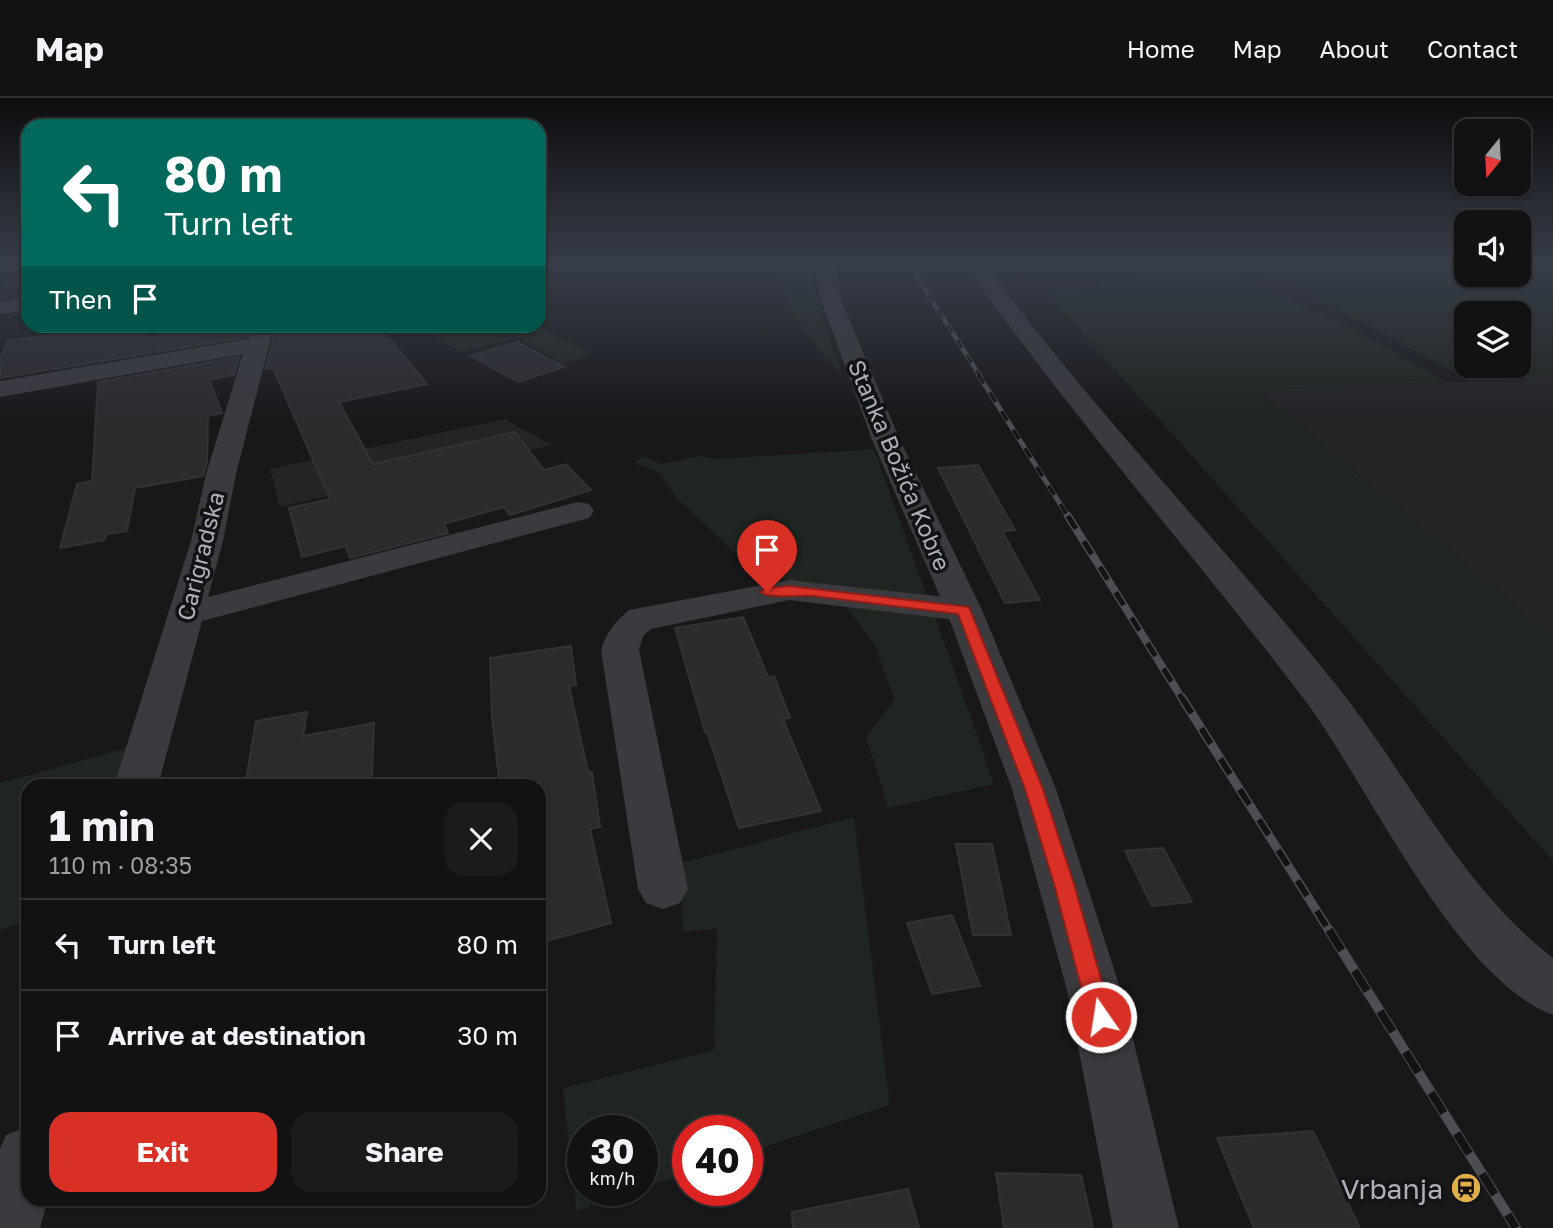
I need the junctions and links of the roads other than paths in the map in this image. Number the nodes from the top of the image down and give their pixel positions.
1 (838, 317) edge
2 (1012, 317) edge
3 (260, 335) edge
4 (0, 389) edge
5 (578, 512) dead end
6 (964, 610) junction
7 (186, 614) junction
8 (138, 779) edge
9 (663, 889) dead end
10 (1553, 990) edge
11 (21, 1181) edge
12 (7, 1228) edge
13 (1146, 1228) edge

1 - 6 street, Stanka Božića Kobre
2 - 10 street
3 - 4 street
3 - 7 street, Carigradska
5 - 7 street
6 - 9 street
6 - 13 street, Stanka Božića Kobre
7 - 8 street, Carigradska
11 - 12 street

